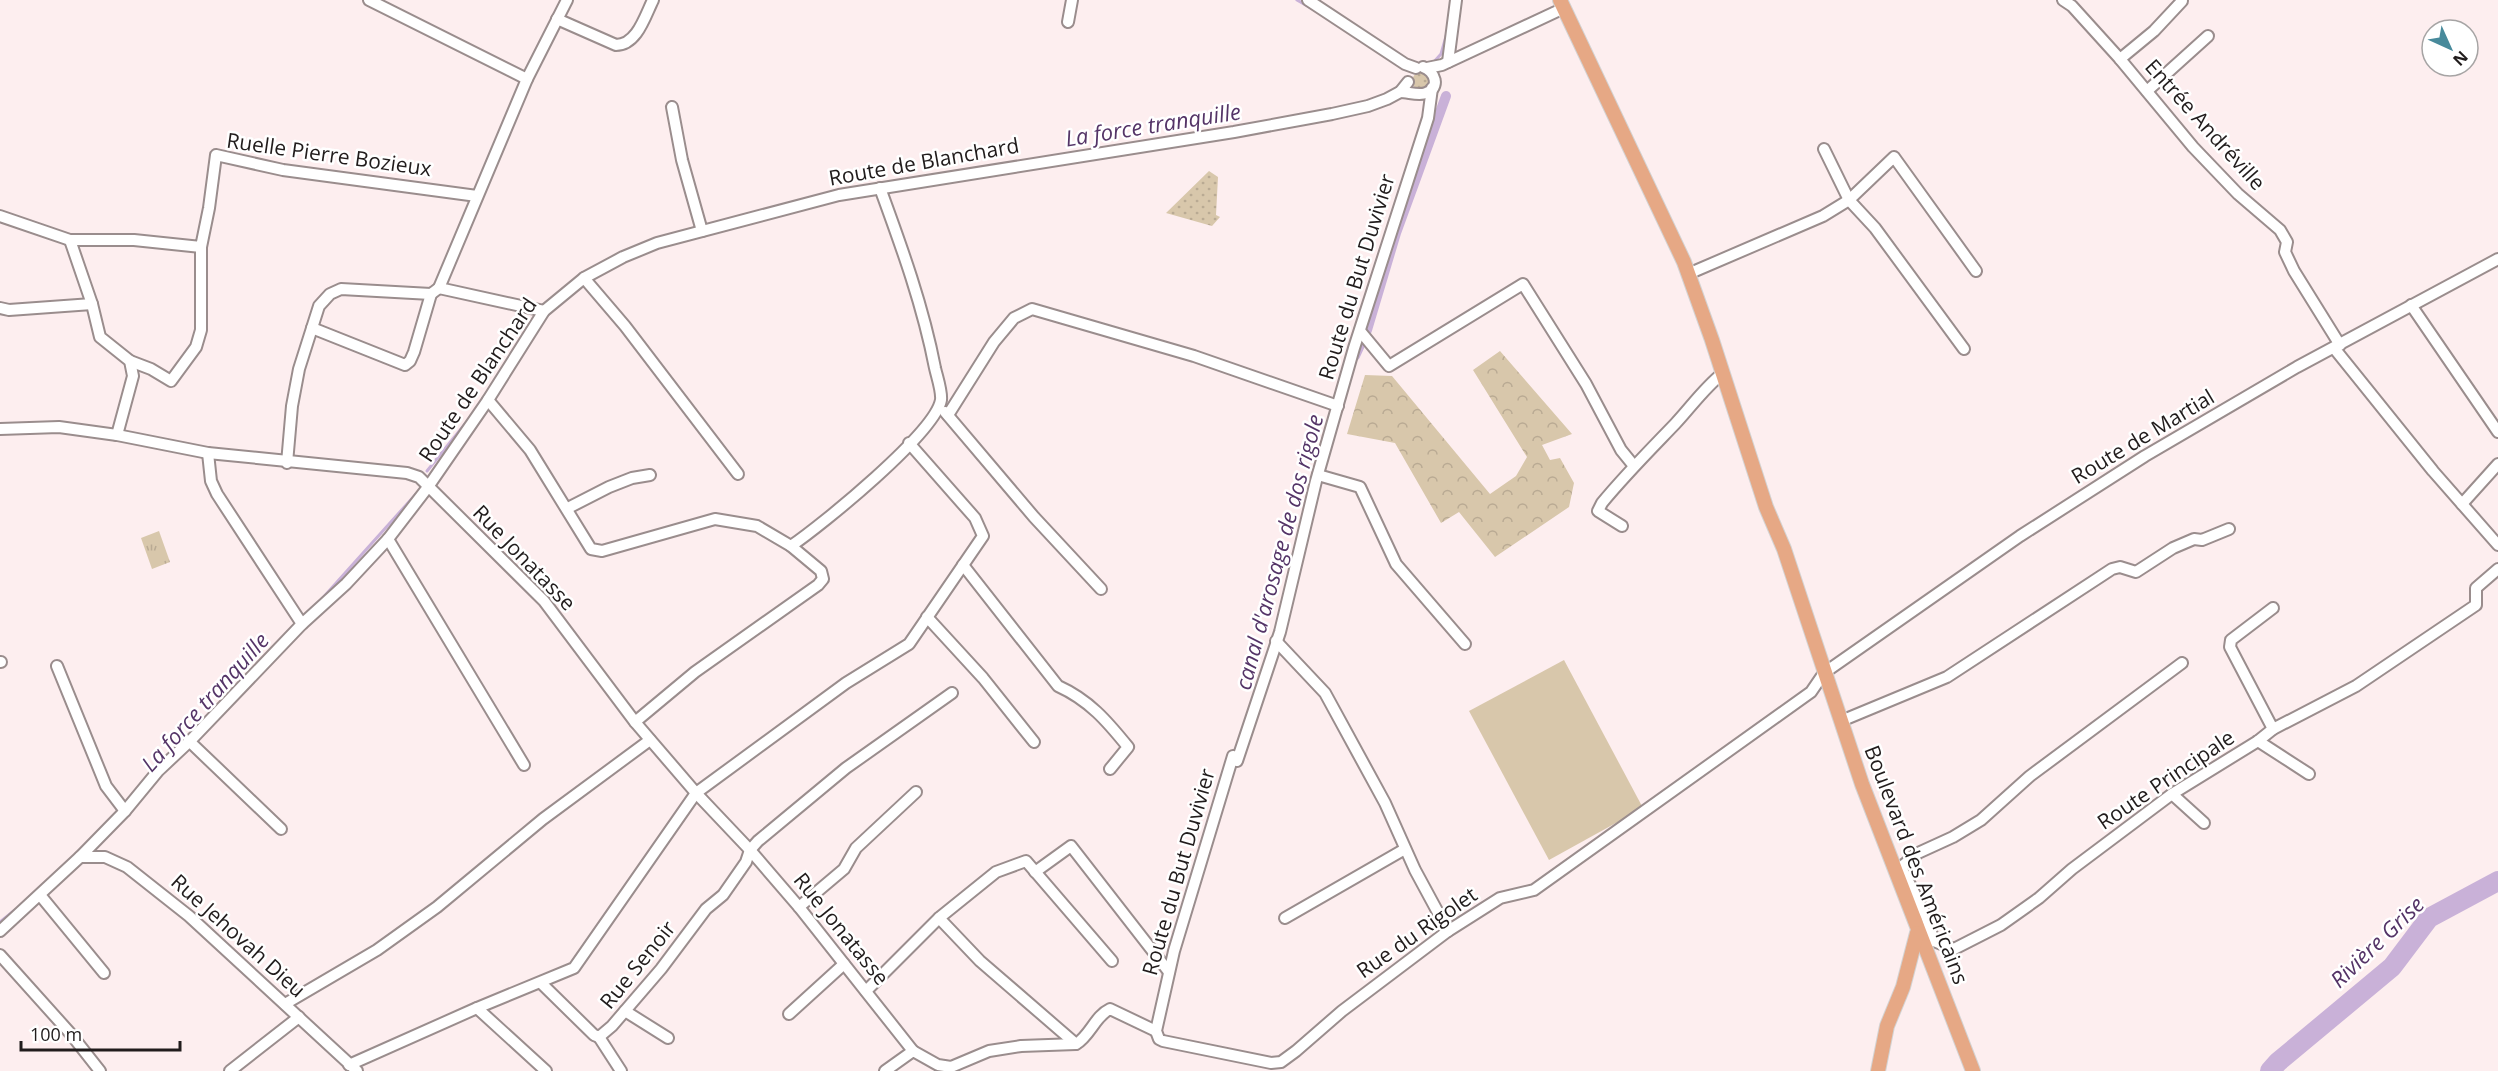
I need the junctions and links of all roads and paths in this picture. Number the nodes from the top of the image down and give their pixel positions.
1 (369, 0) edge
2 (567, 0) edge
3 (653, 0) edge
4 (1072, 0) edge
5 (1308, 0) edge
6 (1456, 0) edge
7 (2064, 0) edge
8 (2182, 1) edge
9 (1562, 4) edge
10 (557, 19) junction
11 (1068, 22) dead end
12 (2208, 36) dead end
13 (2120, 59) junction
14 (1411, 64) junction
15 (1445, 64) junction
16 (527, 79) junction
17 (1408, 80) junction
18 (1434, 85) junction
19 (2147, 91) junction
20 (1401, 92) junction
21 (1417, 93) junction
22 (1429, 101) junction
23 (672, 107) dead end
24 (1824, 149) dead end
25 (880, 188) junction
26 (477, 196) junction
27 (1849, 200) junction
28 (0, 216) edge
29 (702, 231) junction
30 (70, 240) junction
31 (201, 247) junction
32 (2498, 259) edge
33 (1976, 272) dead end
34 (1688, 274) junction
35 (584, 278) junction
36 (435, 291) junction
37 (92, 304) junction
38 (2411, 306) junction
39 (0, 308) edge
40 (544, 311) junction
41 (312, 328) junction
42 (1360, 331) junction
43 (2337, 346) junction
44 (1964, 349) dead end
45 (130, 361) junction
46 (1723, 373) junction
47 (488, 400) junction
48 (939, 404) junction
49 (1338, 406) junction
50 (948, 416) junction
51 (0, 429) edge
52 (2498, 432) edge
53 (117, 435) junction
54 (909, 443) junction
55 (208, 453) junction
56 (287, 463) junction
57 (2498, 464) edge
58 (1634, 466) junction
59 (738, 474) dead end
60 (650, 475) dead end
61 (1318, 475) junction
62 (428, 487) junction
63 (2462, 504) junction
64 (568, 508) junction
65 (1622, 526) dead end
66 (2229, 529) dead end
67 (388, 539) junction
68 (2498, 545) edge
69 (791, 546) junction
70 (963, 565) junction
71 (2498, 569) edge
72 (1101, 589) dead end
73 (2273, 608) dead end
74 (927, 617) junction
75 (302, 624) junction
76 (1276, 641) junction
77 (1465, 644) dead end
78 (2182, 663) dead end
79 (57, 666) dead end
80 (1824, 673) junction
81 (952, 693) dead end
82 (1841, 721) junction
83 (635, 722) junction
84 (2273, 729) junction
85 (650, 740) junction
86 (189, 741) junction
87 (2258, 741) junction
88 (1034, 742) dead end
89 (524, 765) dead end
90 (1110, 769) dead end
91 (2309, 774) dead end
92 (916, 792) dead end
93 (696, 793) junction
94 (2172, 794) junction
95 (125, 811) junction
96 (2205, 822) dead end
97 (280, 829) dead end
98 (1885, 846) junction
99 (1405, 849) junction
100 (750, 850) junction
101 (80, 857) junction
102 (1901, 867) junction
103 (1035, 872) junction
104 (40, 895) junction
105 (799, 907) junction
106 (939, 918) junction
107 (1285, 918) dead end
108 (0, 931) edge
109 (1448, 931) junction
110 (1917, 931) junction
111 (0, 955) edge
112 (1112, 961) dead end
113 (844, 964) junction
114 (1169, 972) junction
115 (104, 974) dead end
116 (541, 983) junction
117 (866, 991) junction
118 (285, 1004) junction
119 (477, 1008) junction
120 (625, 1011) junction
121 (789, 1014) dead end
122 (299, 1017) junction
123 (1160, 1036) junction
124 (599, 1037) junction
125 (668, 1038) dead end
126 (1076, 1044) junction
127 (913, 1051) junction
128 (353, 1068) edge
129 (95, 1069) edge
130 (230, 1071) edge
131 (546, 1071) edge
132 (621, 1071) edge
133 (885, 1071) edge
134 (1878, 1071) edge
135 (1973, 1071) edge

1 - 16 street
2 - 10 street
3 - 10 street
4 - 11 street
5 - 14 street
6 - 15 street, Route du But Duvivier
7 - 13 street, Entrée Andréville
8 - 13 street
9 - 15 street
9 - 34 main road, Boulevard des Américains
10 - 16 street
12 - 19 street
13 - 19 street, Entrée Andréville
14 - 15 street
14 - 15 street
14 - 17 street
14 - 18 street
15 - 18 street, Route du But Duvivier
16 - 26 street
17 - 20 street
17 - 21 street
18 - 21 street
18 - 22 street, Route du But Duvivier
19 - 43 street, Entrée Andréville
20 - 21 street, Route de Blanchard
20 - 25 street, Route de Blanchard
21 - 22 street
22 - 42 street, Route du But Duvivier
23 - 29 street
24 - 27 street
25 - 29 street, Route de Blanchard
25 - 48 street
26 - 31 street, Ruelle Pierre Bozieux
26 - 36 street
27 - 33 street
27 - 34 street
27 - 44 street
28 - 30 street
29 - 35 street, Route de Blanchard
30 - 31 street
30 - 37 street
31 - 45 street
32 - 38 street, Route de Martial
34 - 46 main road, Boulevard des Américains
35 - 40 street, Route de Blanchard
35 - 59 street
36 - 40 street
36 - 41 street
36 - 41 street
37 - 39 street
37 - 45 street
38 - 43 street, Route de Martial
38 - 52 street
40 - 47 street, Route de Blanchard
41 - 56 street
42 - 49 street, Route du But Duvivier
42 - 58 street
43 - 63 street, Entrée Andréville
43 - 80 street, Route de Martial
45 - 53 street
46 - 58 street
46 - 80 main road, Boulevard des Américains
47 - 62 street, Route de Blanchard
47 - 64 street
48 - 50 street
48 - 54 street
49 - 50 street
49 - 61 street, Route du But Duvivier
50 - 72 street
51 - 53 street, Rue Jonatasse
53 - 55 street, Rue Jonatasse
54 - 69 street
54 - 70 street
55 - 56 street, Rue Jonatasse
55 - 75 street
56 - 62 street, Rue Jonatasse
57 - 63 street
58 - 65 street
60 - 64 street
61 - 76 street, Route du But Duvivier
61 - 77 street
62 - 67 street, Route de Blanchard
62 - 83 street, Rue Jonatasse
63 - 68 street, Entrée Andréville
64 - 69 street
66 - 82 street
67 - 75 street, Route de Blanchard
67 - 89 street
69 - 83 street
70 - 74 street
70 - 90 street
71 - 84 street, Route Principale
73 - 84 street
74 - 88 street
74 - 93 street
75 - 86 street, Route de Blanchard
76 - 99 street
76 - 114 street, Route du But Duvivier
78 - 102 street
79 - 95 street
80 - 82 main road, Boulevard des Américains
80 - 109 street, Rue du Rigolet
81 - 100 street
82 - 98 main road, Boulevard des Américains
83 - 85 street, Rue Jonatasse
84 - 87 street, Route Principale
85 - 93 street, Rue Jonatasse
85 - 118 street
86 - 95 street, Route de Blanchard
86 - 97 street
87 - 91 street
87 - 94 street, Route Principale
92 - 105 street
93 - 100 street, Rue Jonatasse
93 - 116 street
94 - 96 street
94 - 102 street, Route Principale
95 - 101 street, Route de Blanchard
98 - 102 street, Route Principale
98 - 110 main road, Boulevard des Américains
99 - 107 street
99 - 109 street
100 - 105 street, Rue Jonatasse
100 - 120 street, Rue Senoir
101 - 104 street, Route de Blanchard
101 - 118 street, Rue Jehovah Dieu
103 - 106 street
103 - 112 street
103 - 114 street
104 - 108 street, Route de Blanchard
104 - 115 street
105 - 113 street, Rue Jonatasse
106 - 117 street
106 - 126 street
109 - 123 street, Rue du Rigolet
110 - 134 main road
110 - 135 main road, Boulevard des Américains
111 - 129 street
113 - 117 street, Rue Jonatasse
113 - 121 street
114 - 123 street, Route du But Duvivier
116 - 119 street
116 - 124 street, Rue Senoir
117 - 127 street, Rue Jonatasse
118 - 122 street, Rue Jehovah Dieu
119 - 128 street
119 - 131 street
120 - 124 street, Rue Senoir
120 - 125 street
122 - 128 street, Rue Jehovah Dieu
122 - 130 street
123 - 126 street, Rue du Rigolet
124 - 132 street
126 - 127 street
127 - 133 street

